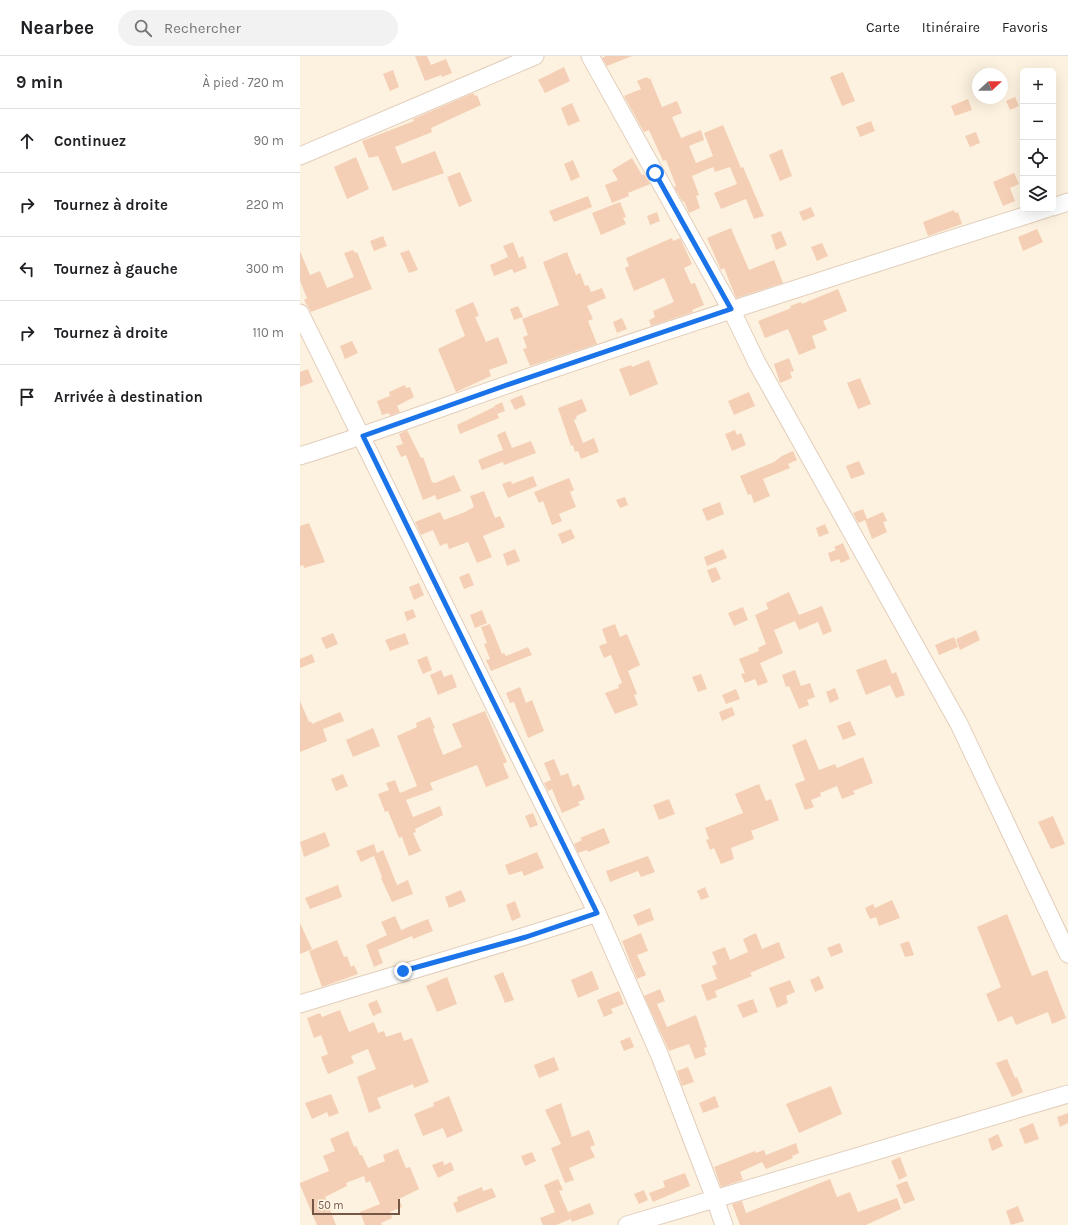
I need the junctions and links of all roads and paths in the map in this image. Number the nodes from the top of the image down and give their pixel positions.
1 (535, 56) edge
2 (590, 56) edge
3 (300, 156) edge
4 (1068, 202) edge
5 (1056, 206) edge
6 (1037, 212) edge
7 (731, 309) junction
8 (300, 313) edge
9 (363, 436) junction
10 (300, 456) edge
11 (597, 913) junction
12 (1068, 954) edge
13 (300, 1004) edge
14 (1068, 1094) edge
15 (716, 1199) junction
16 (628, 1225) edge
17 (724, 1225) edge

1 - 3 street
2 - 7 street
4 - 5 street
6 - 7 street
7 - 9 street
7 - 12 street
8 - 9 street
9 - 10 street
9 - 11 street
11 - 13 street
11 - 15 street
14 - 15 street
15 - 16 street
15 - 17 street

